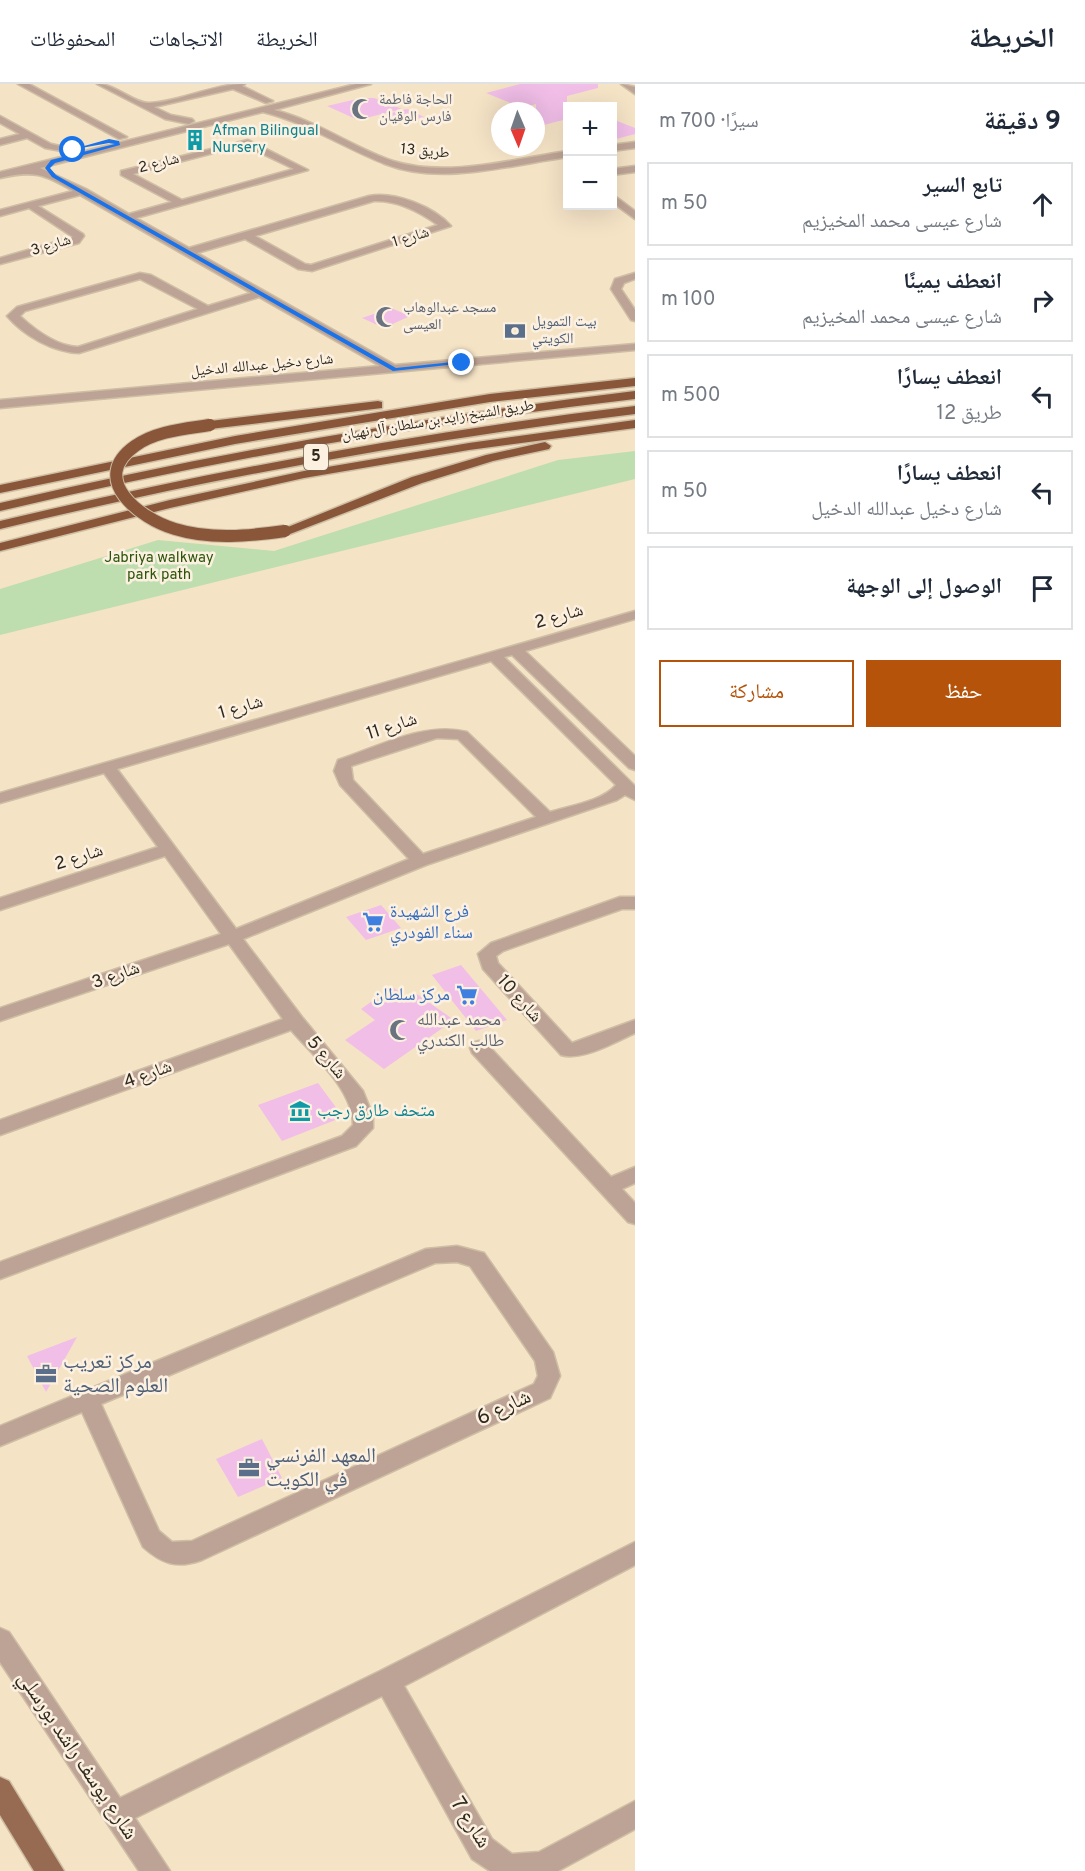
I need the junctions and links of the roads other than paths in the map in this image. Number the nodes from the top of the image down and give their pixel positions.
1 (22, 84) edge
2 (101, 84) edge
3 (367, 84) edge
4 (625, 84) edge
5 (238, 85) edge
6 (220, 86) edge
7 (338, 86) edge
8 (635, 91) edge
9 (269, 101) junction
10 (285, 103) junction
11 (146, 106) junction
12 (254, 111) junction
13 (289, 116) junction
14 (0, 119) edge
15 (168, 122) junction
16 (29, 135) junction
17 (116, 141) junction
18 (0, 142) edge
19 (635, 145) edge
20 (617, 147) edge
21 (50, 155) junction
22 (563, 157) edge
23 (0, 168) edge
24 (635, 169) edge
25 (18, 170) junction
26 (617, 171) edge
27 (0, 175) edge
28 (54, 176) junction
29 (82, 191) junction
30 (617, 201) edge
31 (181, 203) junction
32 (30, 205) junction
33 (0, 213) edge
34 (635, 216) edge
35 (130, 217) junction
36 (246, 235) junction
37 (188, 252) junction
38 (0, 261) edge
39 (635, 276) edge
40 (262, 293) junction
41 (207, 310) junction
42 (635, 318) edge
43 (635, 347) edge
44 (395, 370) junction
45 (635, 382) edge
46 (635, 396) edge
47 (490, 398) junction
48 (0, 404) edge
49 (635, 410) edge
50 (635, 424) edge
51 (635, 429) edge
52 (284, 433) junction
53 (3, 489) edge
54 (68, 490) junction
55 (0, 507) edge
56 (0, 525) edge
57 (0, 547) edge
58 (635, 615) edge
59 (514, 649) junction
60 (493, 655) junction
61 (635, 765) edge
62 (107, 766) junction
63 (631, 792) edge
64 (0, 798) edge
65 (547, 818) junction
66 (170, 849) junction
67 (420, 861) junction
68 (635, 903) edge
69 (0, 904) edge
70 (232, 937) junction
71 (0, 1015) edge
72 (296, 1022) junction
73 (635, 1026) edge
74 (480, 1048) dead end
75 (0, 1128) edge
76 (635, 1175) edge
77 (609, 1186) junction
78 (635, 1216) edge
79 (0, 1271) edge
80 (88, 1399) junction
81 (0, 1436) edge
82 (635, 1553) edge
83 (0, 1640) edge
84 (387, 1681) junction
85 (0, 1790) edge
86 (115, 1814) junction
87 (635, 1814) edge
88 (25, 1828) junction
89 (50, 1871) edge
90 (63, 1871) edge
91 (156, 1871) edge

1 - 17 street
2 - 11 street
3 - 7 street
4 - 8 street
5 - 6 street
5 - 9 street
6 - 11 street
7 - 9 street
7 - 10 street
9 - 15 street
10 - 12 street
10 - 13 street
11 - 15 street
12 - 13 street, طريق 13
12 - 17 street
13 - 22 street, طريق 13
14 - 16 street
15 - 17 street
16 - 18 street
16 - 21 street
17 - 21 street
17 - 21 street
19 - 20 street
21 - 23 street
21 - 25 street
21 - 28 street
24 - 26 street
25 - 27 street
25 - 28 street
28 - 29 street
29 - 32 street
29 - 35 street
30 - 34 street
31 - 31 street, شارع 2
31 - 35 street, شارع 2
32 - 33 street
32 - 38 street, شارع 3
35 - 37 street
36 - 36 street, شارع 1
36 - 37 street, شارع 1
37 - 40 street
39 - 42 street
40 - 41 street
40 - 44 street
41 - 41 street
43 - 44 street, شارع دخيل عبدالله الدخيل
44 - 48 street, شارع دخيل عبدالله الدخيل
45 - 47 highway
46 - 54 highway, طريق الشيخ زايد بن سلطان آل نهيان / 5
47 - 51 highway, bridge
47 - 52 highway
49 - 56 highway, طريق الشيخ زايد بن سلطان آل نهيان / 5
50 - 57 highway
52 - 53 highway
52 - 54 highway
54 - 55 highway, طريق الشيخ زايد بن سلطان آل نهيان / 5
58 - 59 street, شارع 2
59 - 60 street, شارع 2
59 - 61 street
60 - 62 street, شارع 1
60 - 63 street
62 - 64 street, شارع 1
62 - 66 street, شارع 5
63 - 65 street
65 - 67 street
65 - 67 street, شارع 11
66 - 69 street, شارع 2
66 - 70 street, شارع 5
67 - 70 street
68 - 73 street, شارع 10
70 - 71 street, شارع 3
70 - 72 street, شارع 5
72 - 75 street, شارع 4
72 - 79 street, شارع 5
74 - 77 street
76 - 77 street
77 - 78 street
80 - 80 street, شارع 6
80 - 81 street, شارع 6
82 - 84 street
83 - 86 street, شارع يوسف راشد بورسلي
84 - 86 street
84 - 87 street, شارع 7
85 - 88 main road
86 - 91 street, شارع يوسف راشد بورسلي
88 - 89 main road
88 - 90 main road

